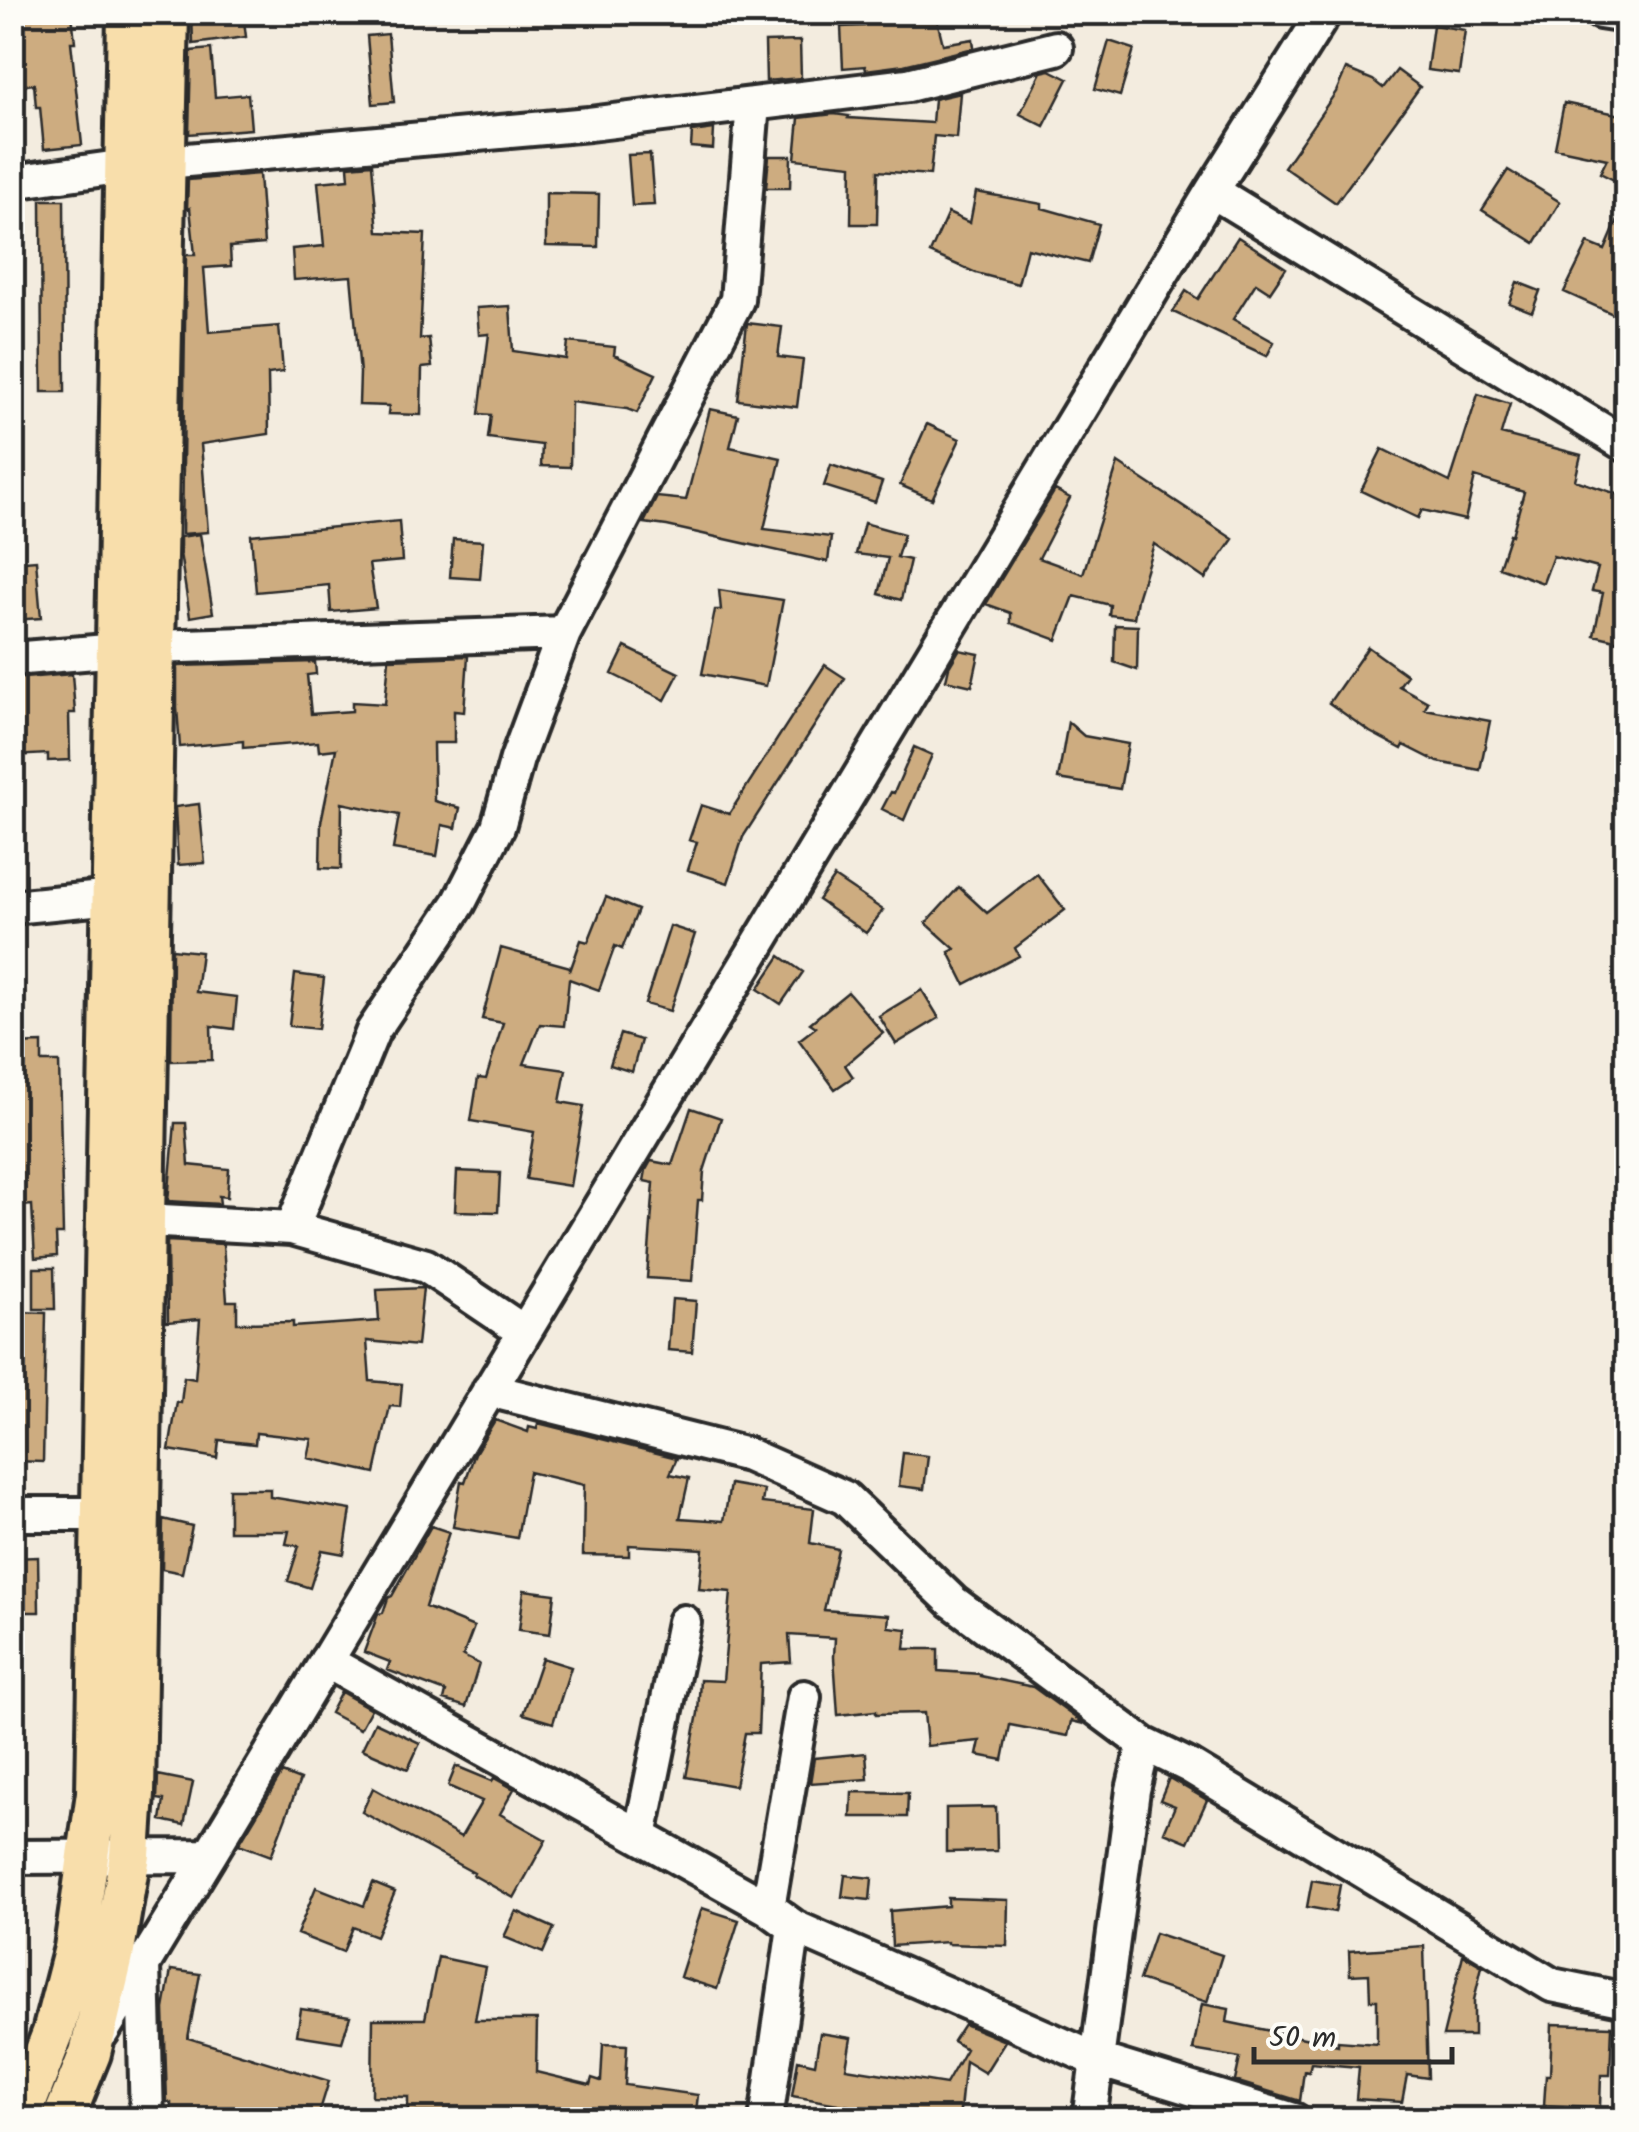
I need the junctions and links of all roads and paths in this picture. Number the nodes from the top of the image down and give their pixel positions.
1 (128, 12) edge
2 (168, 12) edge
3 (1325, 12) edge
4 (1600, 12) edge
5 (1626, 16) edge
6 (1056, 48) dead end
7 (753, 104) junction
8 (146, 164) junction
9 (12, 182) edge
10 (1212, 192) junction
11 (1626, 445) edge
12 (564, 634) junction
13 (135, 649) junction
14 (12, 659) edge
15 (113, 897) junction
16 (12, 907) edge
17 (144, 1220) junction
18 (292, 1228) junction
19 (524, 1332) junction
20 (489, 1390) junction
21 (12, 1514) edge
22 (102, 1514) junction
23 (684, 1622) dead end
24 (326, 1660) junction
25 (804, 1697) dead end
26 (1144, 1744) junction
27 (640, 1836) junction
28 (130, 1855) junction
29 (209, 1856) junction
30 (89, 1857) junction
31 (12, 1858) edge
32 (781, 1918) junction
33 (143, 1964) junction
34 (1626, 2000) edge
35 (90, 2052) junction
36 (1096, 2059) junction
37 (21, 2117) edge
38 (63, 2120) edge
39 (147, 2120) edge
40 (766, 2120) edge
41 (1089, 2120) edge
42 (1294, 2120) edge

1 - 8 main road
2 - 8 main road
3 - 10 street
4 - 5 street
6 - 7 street
7 - 8 street
7 - 12 street
8 - 9 street
8 - 13 main road
10 - 11 street
10 - 19 street
12 - 13 street
12 - 18 street
13 - 14 street
13 - 15 main road
13 - 17 main road
15 - 16 street
15 - 22 main road
17 - 18 street
17 - 28 main road
18 - 19 street
19 - 20 street
20 - 24 street
20 - 26 street
21 - 22 street
22 - 30 main road
23 - 27 street
24 - 27 street
24 - 29 street
25 - 32 street
26 - 34 street
26 - 36 street
27 - 32 street
28 - 29 street
28 - 30 street
28 - 35 main road
29 - 33 street
30 - 31 street
30 - 37 main road
32 - 36 street
32 - 40 street
33 - 35 street
33 - 39 street
35 - 38 main road
36 - 41 street
36 - 42 street

